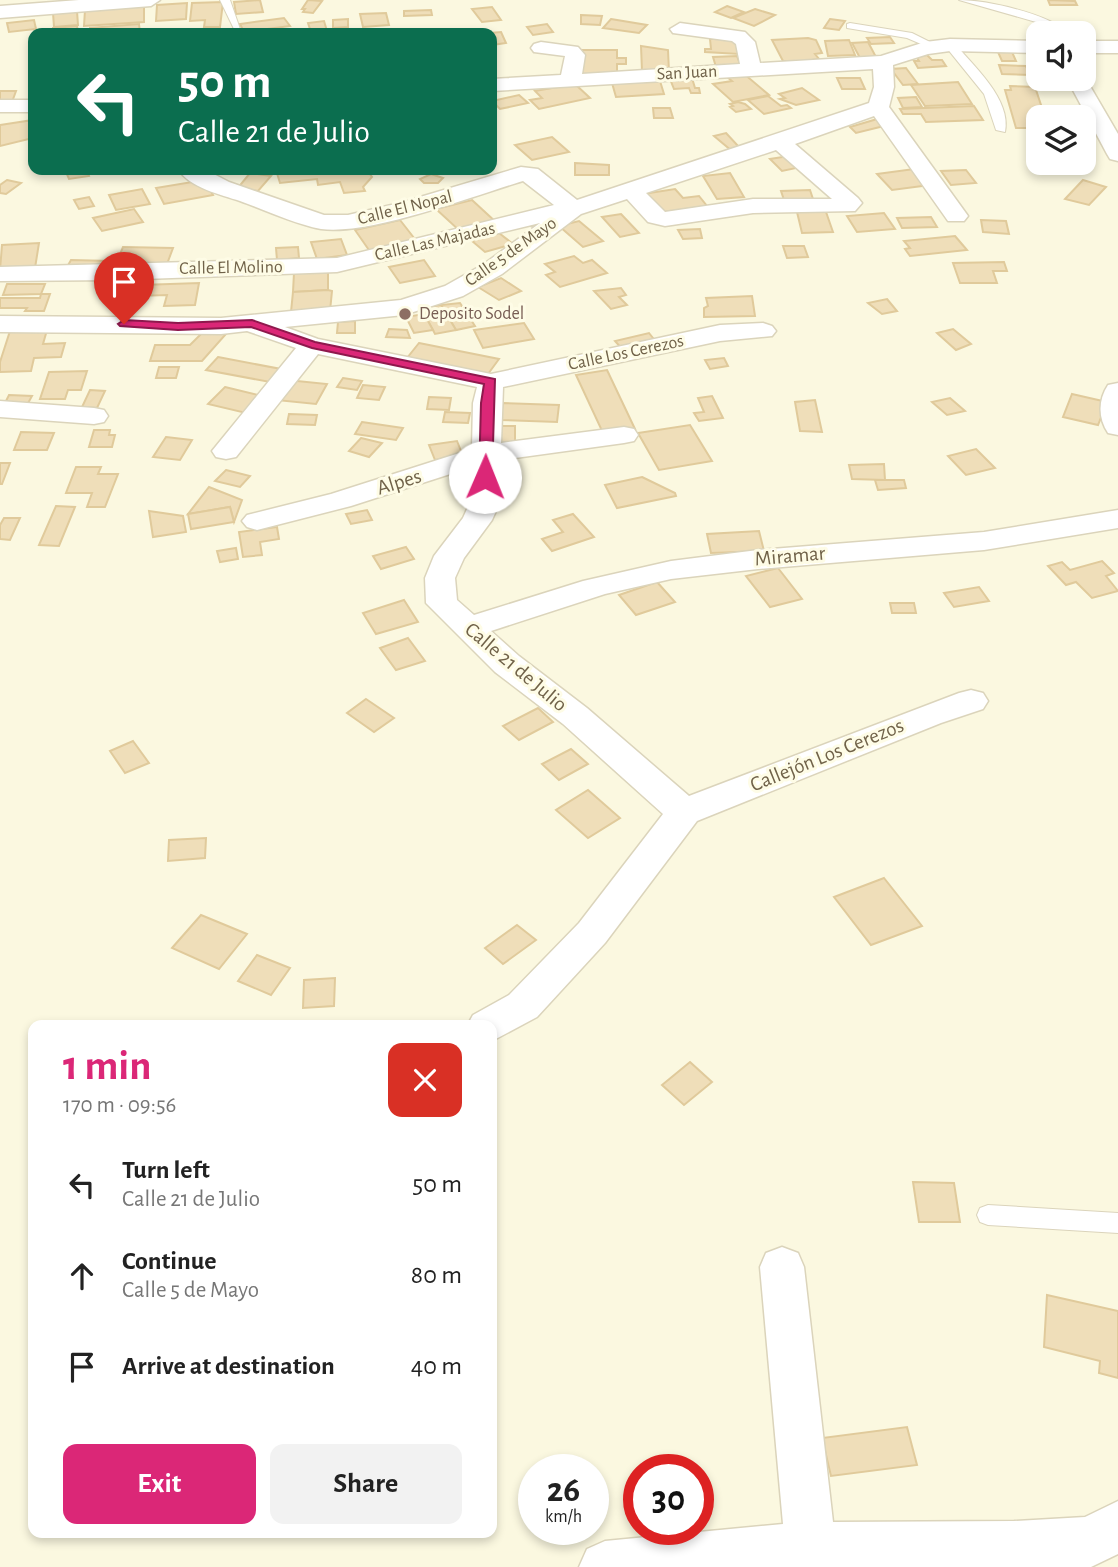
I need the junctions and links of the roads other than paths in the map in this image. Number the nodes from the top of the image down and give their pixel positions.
1 (151, 0) edge
2 (225, 0) edge
3 (964, 0) edge
4 (9, 7) edge
5 (1042, 21) edge
6 (850, 26) dead end
7 (237, 27) dead end
8 (680, 29) dead end
9 (942, 46) junction
10 (1026, 47) edge
11 (1096, 47) edge
12 (1118, 47) edge
13 (541, 48) dead end
14 (883, 62) junction
15 (751, 69) junction
16 (571, 79) junction
17 (497, 85) edge
18 (1084, 91) edge
19 (0, 106) edge
20 (28, 106) edge
21 (878, 107) junction
22 (1000, 130) dead end
23 (780, 142) junction
24 (1118, 154) edge
25 (199, 175) edge
26 (632, 191) junction
27 (573, 209) junction
28 (956, 216) dead end
29 (337, 265) joint
30 (0, 274) edge
31 (252, 324) junction
32 (0, 325) edge
33 (763, 331) dead end
34 (312, 345) junction
35 (491, 382) junction
36 (1118, 391) edge
37 (0, 410) edge
38 (94, 416) dead end
39 (1118, 427) edge
40 (624, 435) dead end
41 (226, 451) dead end
42 (485, 454) junction
43 (1118, 519) edge
44 (257, 521) dead end
45 (468, 628) junction
46 (971, 701) dead end
47 (684, 812) junction
48 (497, 1020) edge
49 (988, 1215) dead end
50 (1118, 1223) edge
51 (782, 1268) dead end
52 (1118, 1526) edge
53 (810, 1547) junction
54 (605, 1567) edge

1 - 4 street
2 - 7 lane
3 - 5 lane
6 - 9 lane
8 - 15 street
9 - 10 street, San Juan
9 - 14 street, San Juan
9 - 22 lane
11 - 12 street
13 - 16 street
14 - 15 street, San Juan
14 - 21 street
15 - 16 street, San Juan
16 - 17 street, San Juan
18 - 24 street
19 - 20 street
21 - 23 street, Calle 5 de Mayo
21 - 28 street
23 - 26 street, Calle 5 de Mayo
23 - 26 street
25 - 27 street, Calle El Nopal
26 - 27 street, Calle 5 de Mayo
27 - 29 street, Calle Las Majadas
27 - 31 street, Calle 5 de Mayo
29 - 30 street, Calle El Molino
31 - 32 street, Calle 5 de Mayo
31 - 34 street
33 - 35 street, Calle Los Cerezos
34 - 35 street
34 - 41 street
35 - 42 street, Calle 21 de Julio
36 - 39 street
37 - 38 street
40 - 42 street, Alpes
42 - 44 street, Alpes
42 - 45 street, Calle 21 de Julio
43 - 45 street, Miramar
45 - 47 street, Calle 21 de Julio
46 - 47 street, Callejón Los Cerezos
47 - 48 street
49 - 50 lane
51 - 53 street
52 - 53 street
53 - 54 street

